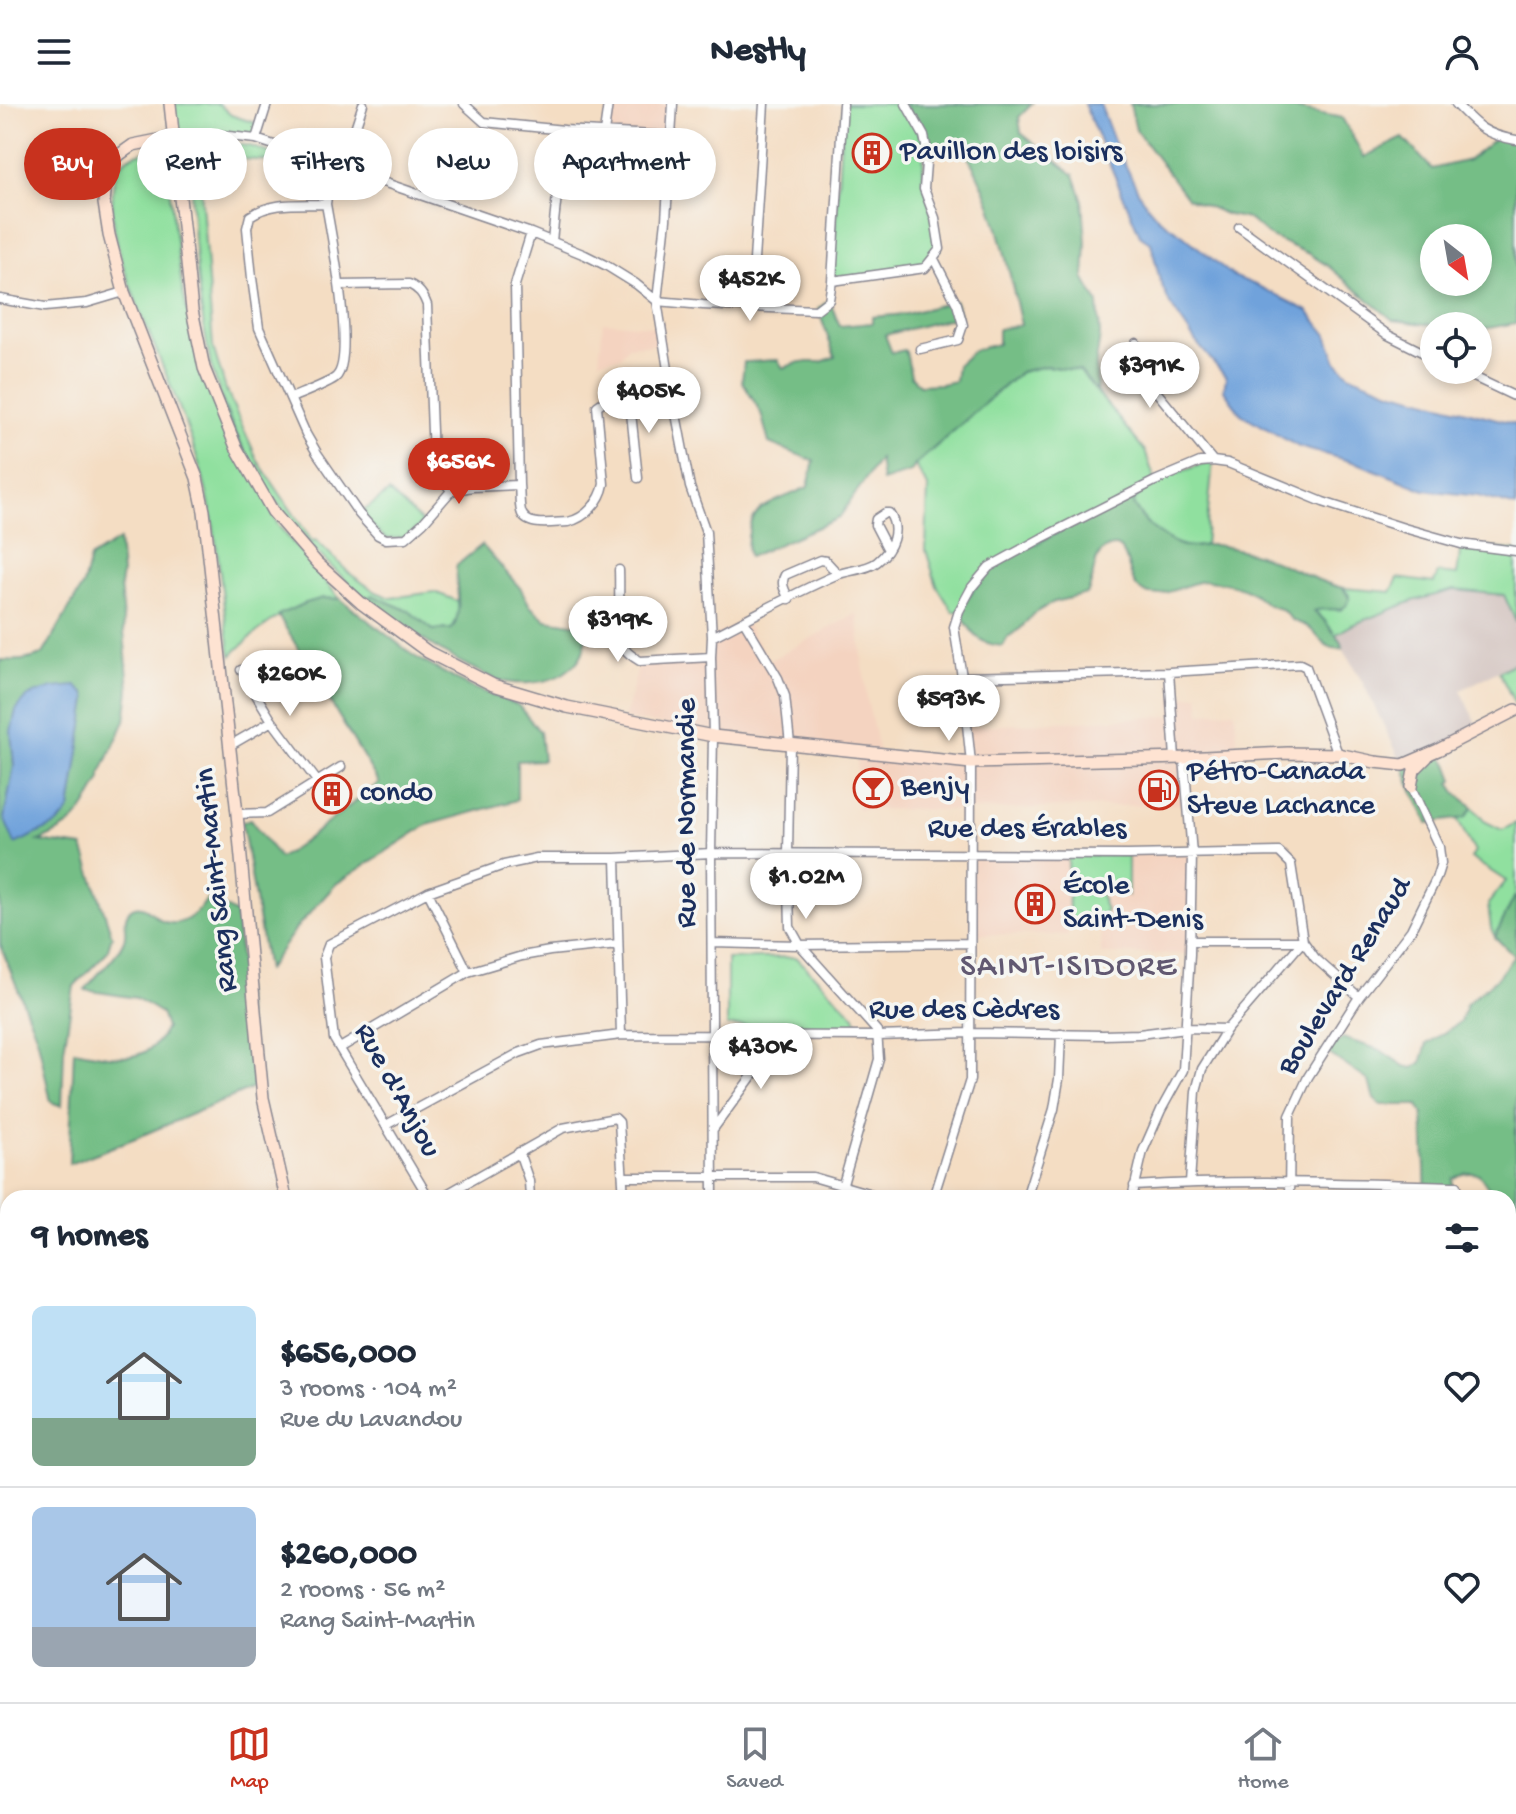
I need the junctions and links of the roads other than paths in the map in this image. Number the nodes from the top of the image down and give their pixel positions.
1 (170, 104) edge
2 (267, 104) edge
3 (363, 104) edge
4 (608, 104) edge
5 (673, 104) edge
6 (764, 104) edge
7 (843, 104) edge
8 (906, 104) edge
9 (1456, 104) edge
10 (466, 106) edge
11 (172, 128) edge
12 (355, 128) edge
13 (544, 128) edge
14 (605, 128) edge
15 (672, 128) edge
16 (247, 138) edge
17 (256, 139) junction
18 (1516, 140) edge
19 (263, 141) edge
20 (137, 144) edge
21 (392, 185) edge
22 (180, 200) edge
23 (327, 200) edge
24 (556, 200) edge
25 (667, 200) edge
26 (326, 204) junction
27 (1239, 227) dead end
28 (531, 233) junction
29 (552, 241) junction
30 (934, 259) junction
31 (832, 281) junction
32 (340, 285) junction
33 (124, 292) junction
34 (0, 299) edge
35 (657, 301) junction
36 (751, 307) junction
37 (1136, 343) dead end
38 (920, 349) dead end
39 (1420, 351) edge
40 (1489, 384) edge
41 (671, 388) junction
42 (629, 394) junction
43 (1516, 397) edge
44 (291, 398) junction
45 (1213, 461) junction
46 (638, 478) dead end
47 (519, 485) junction
48 (451, 491) junction
49 (888, 550) dead end
50 (1516, 551) edge
51 (619, 570) dead end
52 (838, 574) junction
53 (789, 599) junction
54 (744, 621) junction
55 (712, 637) junction
56 (711, 657) junction
57 (241, 670) dead end
58 (1169, 672) junction
59 (962, 677) junction
60 (1516, 710) edge
61 (272, 721) junction
62 (713, 736) junction
63 (790, 744) junction
64 (229, 746) junction
65 (1438, 750) junction
66 (1338, 754) junction
67 (1180, 758) junction
68 (1375, 762) junction
69 (971, 763) junction
70 (341, 767) dead end
71 (317, 781) junction
72 (1411, 787) junction
73 (237, 814) junction
74 (711, 853) junction
75 (788, 853) junction
76 (1192, 854) junction
77 (972, 855) junction
78 (616, 858) junction
79 (428, 892) junction
80 (1190, 941) junction
81 (1303, 941) junction
82 (712, 943) junction
83 (970, 943) junction
84 (618, 944) junction
85 (800, 945) junction
86 (324, 957) joint
87 (468, 972) junction
88 (1359, 997) junction
89 (1186, 1028) junction
90 (1227, 1029) junction
91 (969, 1033) junction
92 (1061, 1034) junction
93 (621, 1035) junction
94 (713, 1035) junction
95 (782, 1035) junction
96 (878, 1036) junction
97 (340, 1048) junction
98 (386, 1125) junction
99 (714, 1128) junction
100 (519, 1152) junction
101 (713, 1176) junction
102 (624, 1177) junction
103 (1289, 1181) junction
104 (1190, 1183) junction
105 (843, 1184) junction
106 (1134, 1186) junction
107 (1457, 1186) dead end
108 (284, 1190) edge
109 (424, 1190) edge
110 (454, 1190) edge
111 (530, 1190) edge
112 (624, 1190) edge
113 (713, 1190) edge
114 (841, 1190) edge
115 (861, 1190) edge
116 (936, 1190) edge
117 (1029, 1190) edge
118 (1133, 1190) edge
119 (1289, 1190) edge

1 - 11 main road
2 - 17 street
3 - 12 street
4 - 14 street
5 - 15 street, Rue de Normandie
6 - 36 street
7 - 31 street
8 - 30 street
9 - 18 street
10 - 13 street
16 - 17 street
17 - 19 street
20 - 33 main road, Rang Saint-Martin
21 - 28 street
22 - 62 main road
23 - 26 street
24 - 29 street
25 - 35 street, Rue de Normandie
26 - 32 street
26 - 44 street
27 - 39 street
28 - 29 street
28 - 47 street
29 - 35 street
30 - 31 street
30 - 38 street
31 - 36 street
32 - 44 street
32 - 48 street
33 - 34 street
33 - 64 main road, Rang Saint-Martin
35 - 36 street
35 - 41 street, Rue de Normandie
37 - 45 street
40 - 43 street
41 - 42 street
41 - 55 street, Rue de Normandie
42 - 46 street
42 - 47 street
44 - 48 street
45 - 50 street
45 - 59 street
47 - 48 street
49 - 52 street
51 - 56 street
52 - 53 street
52 - 53 street
53 - 54 street
54 - 55 street
54 - 63 street
55 - 56 street, Rue de Normandie
56 - 62 street, Rue de Normandie
57 - 61 street
58 - 59 street
58 - 66 street
58 - 67 street
59 - 69 street
60 - 65 main road
61 - 64 street
61 - 71 street
62 - 63 main road
62 - 74 street, Rue de Normandie
63 - 69 main road
63 - 75 street
64 - 73 main road, Rang Saint-Martin
65 - 68 main road
65 - 72 main road
66 - 67 main road
66 - 68 main road
67 - 69 main road
67 - 76 street
68 - 72 main road
69 - 77 street
70 - 71 street
71 - 73 street
72 - 88 street, Boulevard Renaud
73 - 108 main road, Rang Saint-Martin
74 - 75 street, Rue des Érables
74 - 78 street, Rue des Érables
74 - 82 street, Rue de Normandie
75 - 77 street, Rue des Érables
75 - 85 street
76 - 77 street, Rue des Érables
76 - 80 street
76 - 81 street, Rue des Érables
77 - 83 street
78 - 79 street, Rue des Érables
78 - 84 street
79 - 86 street, Rue des Érables
79 - 87 street
80 - 81 street
80 - 89 street
81 - 88 street
81 - 90 street
82 - 85 street
82 - 94 street, Rue de Normandie
83 - 85 street
83 - 91 street
84 - 87 street
84 - 93 street
85 - 96 street
86 - 97 street, Rue d'Anjou
87 - 97 street
88 - 103 street, Boulevard Renaud
89 - 90 street, Rue des Cèdres
89 - 92 street, Rue des Cèdres
89 - 106 street
90 - 104 street
91 - 92 street, Rue des Cèdres
91 - 96 street, Rue des Cèdres
91 - 116 street
92 - 117 street
93 - 94 street, Rue des Cèdres
93 - 98 street, Rue des Cèdres
94 - 95 street, Rue des Cèdres
94 - 99 street, Rue de Normandie
95 - 96 street, Rue des Cèdres
95 - 99 street
96 - 105 street
97 - 98 street, Rue d'Anjou
98 - 109 street, Rue d'Anjou
99 - 101 street, Rue de Normandie
100 - 102 street
100 - 110 street
100 - 111 street
101 - 102 street
101 - 105 street
101 - 113 street, Rue de Normandie
102 - 112 street
103 - 104 street
103 - 107 street
103 - 119 street, Boulevard Renaud
104 - 106 street
105 - 114 street
105 - 115 street
106 - 118 street

